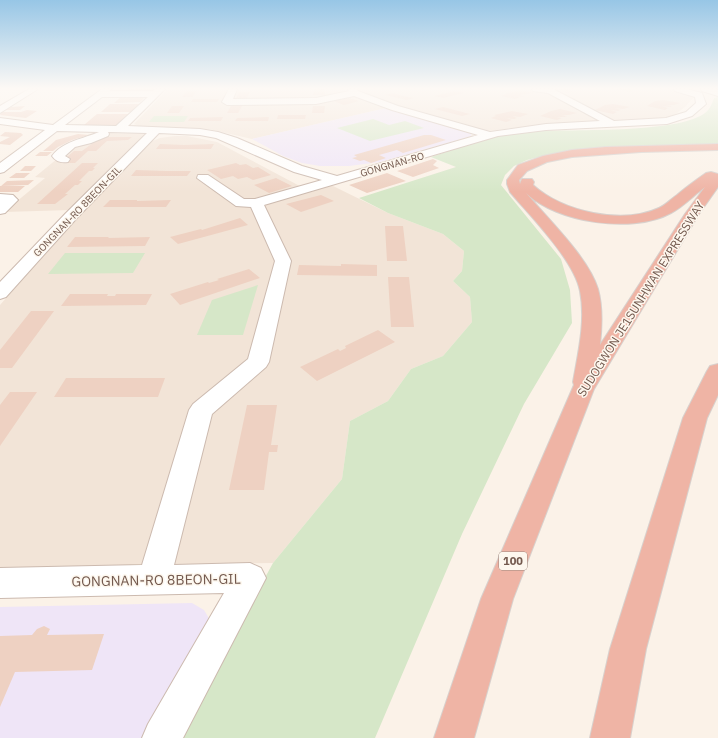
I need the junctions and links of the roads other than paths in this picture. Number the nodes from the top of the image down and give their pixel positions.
1 (19, 123) edge
2 (60, 123) edge
3 (120, 123) edge
4 (449, 123) edge
5 (625, 123) edge
6 (614, 124) joint
7 (54, 128) junction
8 (114, 129) junction
9 (156, 130) junction
10 (489, 135) junction
11 (718, 147) edge
12 (718, 151) edge
13 (64, 159) dead end
14 (0, 169) edge
15 (718, 171) edge
16 (203, 178) dead end
17 (718, 178) edge
18 (336, 180) junction
19 (0, 198) edge
20 (256, 203) junction
21 (0, 210) edge
22 (0, 293) edge
23 (718, 371) edge
24 (583, 389) junction
25 (154, 580) junction
26 (0, 583) edge
27 (162, 738) edge
28 (454, 738) edge
29 (610, 738) edge

1 - 7 street
2 - 7 street
3 - 8 street
4 - 10 street
5 - 6 street, GONGNAN-RO
6 - 10 street, GONGNAN-RO
7 - 8 street
7 - 14 street
8 - 9 street
8 - 13 street
9 - 18 street
9 - 22 street, GONGNAN-RO 8BEON-GIL
10 - 18 street, GONGNAN-RO
11 - 24 highway
12 - 15 highway
16 - 20 street
17 - 24 highway, SUDOGWON JE1SUNHWAN EXPRESSWAY / 100
18 - 20 street, GONGNAN-RO
19 - 21 street
20 - 25 street
23 - 29 highway
24 - 28 highway, SUDOGWON JE1SUNHWAN EXPRESSWAY / 100
25 - 26 street, GONGNAN-RO 8BEON-GIL
25 - 27 street, GONGNAN-RO 8BEON-GIL

